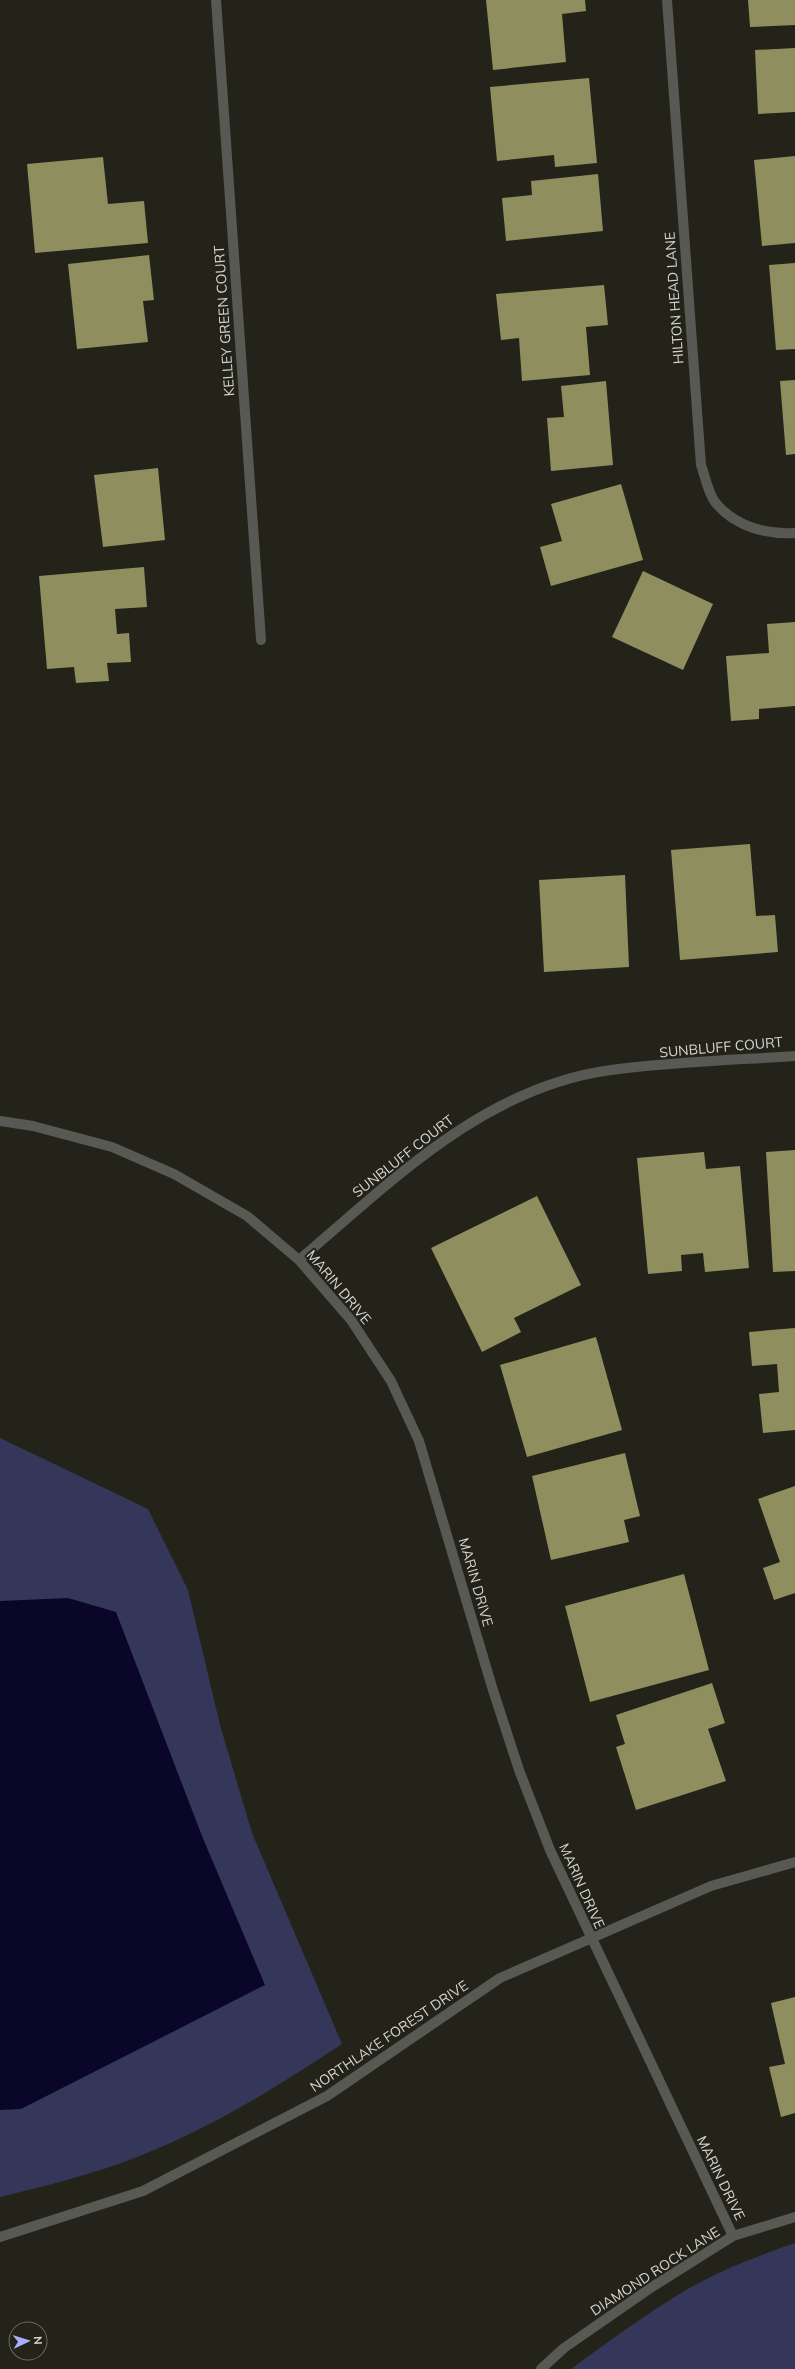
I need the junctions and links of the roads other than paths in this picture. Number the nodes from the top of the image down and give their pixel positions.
1 (216, 0) edge
2 (666, 0) edge
3 (795, 533) edge
4 (261, 640) dead end
5 (795, 1056) edge
6 (0, 1121) edge
7 (299, 1260) junction
8 (795, 1862) edge
9 (590, 1938) junction
10 (795, 2217) edge
11 (733, 2236) junction
12 (0, 2237) edge
13 (541, 2369) edge

1 - 4 street, KELLEY GREEN COURT
2 - 3 street, HILTON HEAD LANE
5 - 7 street, SUNBLUFF COURT
6 - 7 street, MARIN DRIVE
7 - 9 street, MARIN DRIVE
8 - 9 street, NORTHLAKE FOREST DRIVE
9 - 11 street, MARIN DRIVE
9 - 12 street, NORTHLAKE FOREST DRIVE
10 - 11 street, DIAMOND ROCK LANE
11 - 13 street, DIAMOND ROCK LANE

